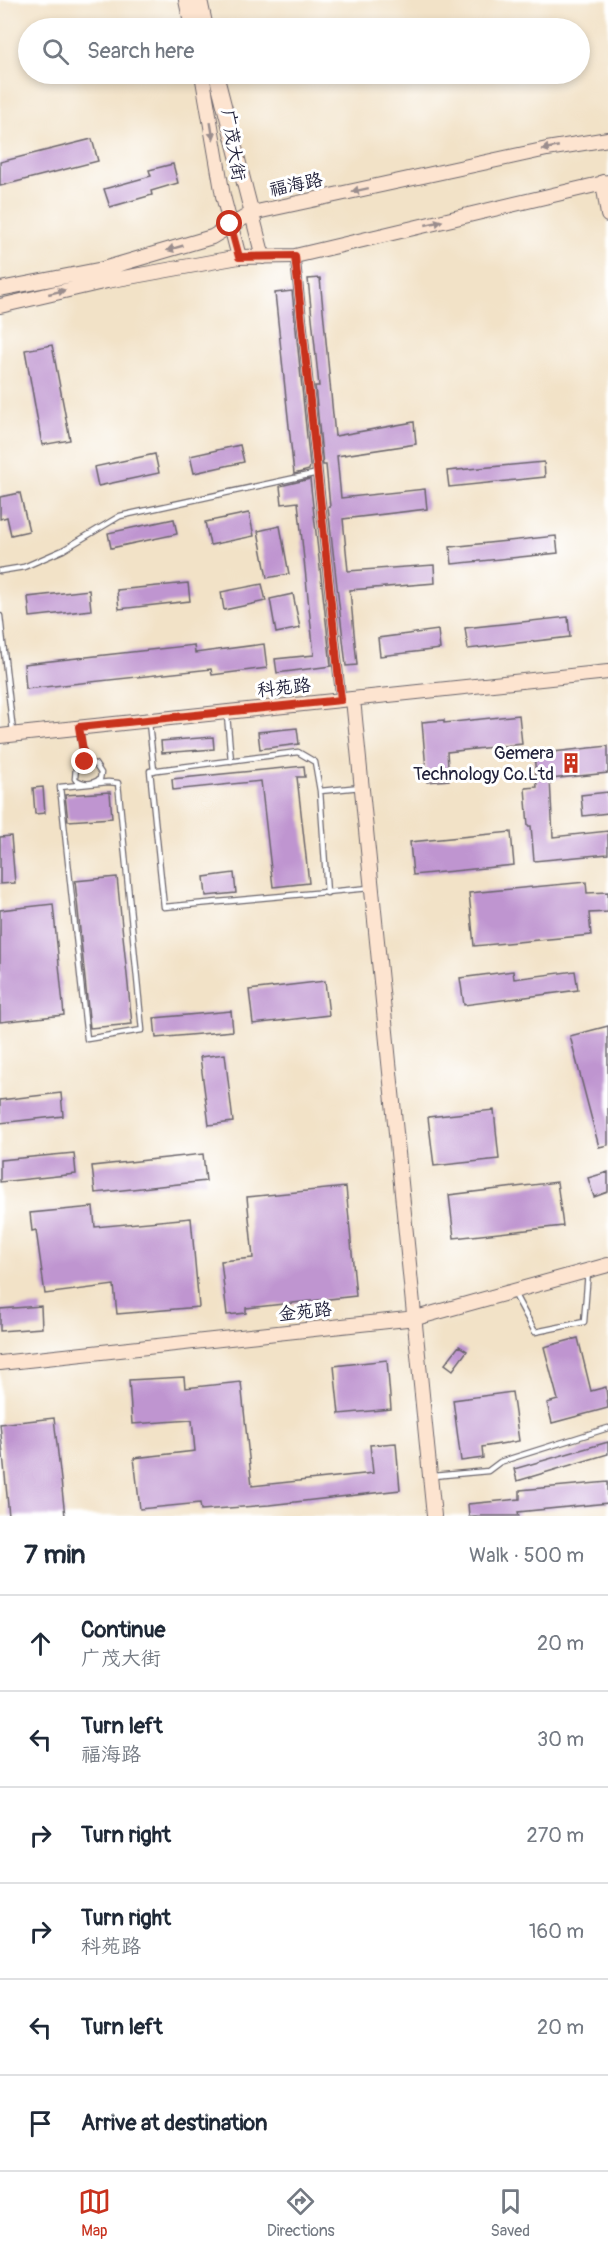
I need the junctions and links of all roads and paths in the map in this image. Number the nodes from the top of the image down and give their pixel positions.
1 (186, 0) edge
2 (200, 0) edge
3 (190, 18) edge
4 (204, 18) edge
5 (204, 84) edge
6 (219, 84) edge
7 (608, 139) edge
8 (605, 182) edge
9 (252, 213) junction
10 (608, 215) edge
11 (230, 224) junction
12 (295, 256) junction
13 (239, 257) junction
14 (263, 257) junction
15 (0, 290) edge
16 (0, 306) edge
17 (318, 474) junction
18 (0, 571) edge
19 (0, 616) edge
20 (608, 672) edge
21 (347, 699) junction
22 (227, 712) junction
23 (148, 720) junction
24 (79, 727) junction
25 (7, 735) edge
26 (231, 761) junction
27 (85, 762) junction
28 (154, 771) junction
29 (93, 784) junction
30 (361, 787) junction
31 (320, 791) junction
32 (370, 888) junction
33 (327, 893) junction
34 (608, 1265) edge
35 (588, 1270) junction
36 (513, 1291) junction
37 (416, 1318) junction
38 (0, 1363) edge
39 (608, 1428) edge
40 (430, 1476) junction
41 (434, 1516) edge

1 - 3 street
2 - 4 street
5 -> 11 street, 广茂大街
6 - 9 street, 广茂大街
7 -> 9 street, 福海路
8 - 10 street
12 -> 8 street
9 - 11 street, 福海路
9 - 14 street, 广茂大街
11 - 13 street, 广茂大街
11 -> 15 street, 福海路
12 - 14 street
12 - 17 street
13 - 14 street
16 -> 13 street
17 - 18 lane
17 - 21 street
19 - 25 lane
20 - 21 street, 科苑路
21 - 22 street, 科苑路
21 - 30 street
22 - 23 street, 科苑路
22 - 26 lane
23 - 24 street, 科苑路
23 - 28 lane
24 - 25 street, 科苑路
24 - 27 lane
26 - 28 lane
26 - 31 lane
27 - 29 lane
27 - 29 lane
28 - 33 lane
29 - 29 lane
30 - 31 lane
30 - 32 street
31 - 33 lane
32 - 33 lane
32 - 37 street
34 - 35 street, 金苑路
35 - 36 street, 金苑路
35 - 36 lane
36 - 37 street, 金苑路
37 - 38 street, 金苑路
37 - 40 street
39 - 40 lane
40 - 41 street

